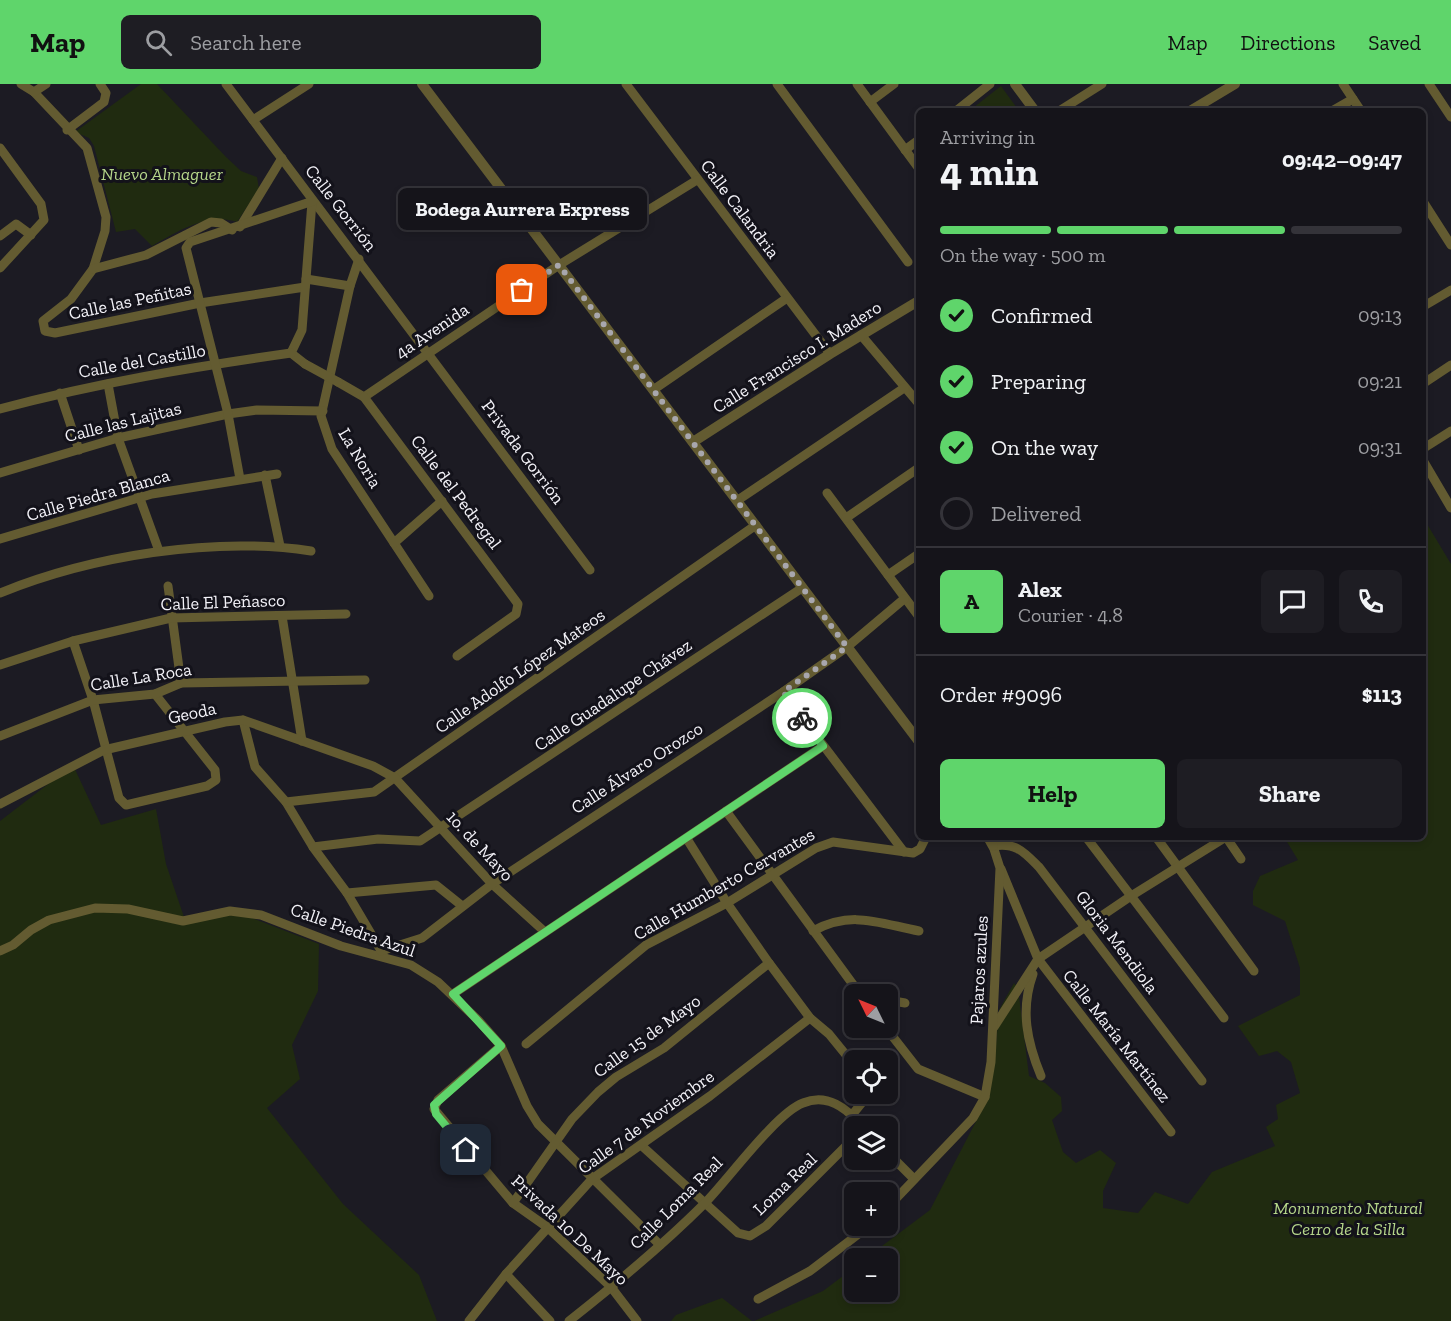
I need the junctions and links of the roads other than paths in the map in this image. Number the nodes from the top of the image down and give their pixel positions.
1 (21, 84) edge
2 (46, 84) edge
3 (100, 84) edge
4 (226, 84) edge
5 (309, 84) edge
6 (422, 84) edge
7 (626, 84) edge
8 (777, 84) edge
9 (856, 84) edge
10 (894, 84) edge
11 (990, 84) edge
12 (1015, 84) edge
13 (1102, 84) edge
14 (1234, 84) edge
15 (1343, 84) edge
16 (1429, 84) edge
17 (34, 92) junction
18 (1353, 99) junction
19 (870, 102) junction
20 (960, 108) edge
21 (1033, 108) edge
22 (1064, 108) edge
23 (1195, 108) edge
24 (1337, 108) edge
25 (1359, 108) edge
26 (1451, 117) edge
27 (253, 120) junction
28 (67, 130) junction
29 (916, 142) edge
30 (0, 148) edge
31 (905, 150) junction
32 (282, 159) junction
33 (916, 165) edge
34 (697, 180) junction
35 (313, 201) junction
36 (1428, 218) edge
37 (236, 229) junction
38 (31, 235) junction
39 (0, 236) edge
40 (1451, 245) edge
41 (359, 259) junction
42 (908, 262) dead end
43 (559, 265) junction
44 (0, 267) edge
45 (93, 269) junction
46 (306, 283) junction
47 (350, 286) junction
48 (1451, 290) edge
49 (787, 298) junction
50 (916, 302) edge
51 (200, 303) junction
52 (1426, 305) edge
53 (861, 335) junction
54 (291, 353) junction
55 (429, 353) junction
56 (830, 354) junction
57 (214, 364) junction
58 (1451, 366) edge
59 (1426, 382) edge
60 (108, 384) junction
61 (904, 388) junction
62 (653, 390) junction
63 (60, 393) junction
64 (364, 397) junction
65 (916, 401) edge
66 (0, 409) edge
67 (323, 411) junction
68 (228, 414) junction
69 (1451, 431) edge
70 (118, 438) junction
71 (693, 442) junction
72 (1426, 447) edge
73 (79, 450) junction
74 (1426, 465) edge
75 (916, 470) edge
76 (0, 473) edge
77 (277, 474) dead end
78 (265, 475) junction
79 (240, 479) junction
80 (827, 494) dead end
81 (138, 498) junction
82 (738, 500) junction
83 (442, 501) junction
84 (1450, 505) edge
85 (846, 518) junction
86 (756, 525) junction
87 (0, 539) edge
88 (394, 543) junction
89 (280, 546) junction
90 (159, 551) junction
91 (311, 551) dead end
92 (916, 557) edge
93 (590, 570) dead end
94 (888, 575) junction
95 (168, 586) dead end
96 (802, 588) junction
97 (0, 593) edge
98 (429, 596) dead end
99 (904, 599) junction
100 (916, 613) edge
101 (346, 614) dead end
102 (282, 616) junction
103 (171, 618) junction
104 (73, 641) junction
105 (847, 647) junction
106 (457, 656) dead end
107 (0, 665) edge
108 (365, 680) dead end
109 (181, 684) junction
110 (291, 684) junction
111 (783, 692) junction
112 (155, 694) junction
113 (93, 700) junction
114 (243, 720) junction
115 (183, 731) junction
116 (0, 736) edge
117 (916, 738) edge
118 (302, 741) junction
119 (823, 746) junction
120 (104, 750) junction
121 (395, 778) junction
122 (17, 795) junction
123 (286, 802) junction
124 (0, 804) edge
125 (0, 811) edge
126 (726, 811) junction
127 (442, 829) junction
128 (687, 839) junction
129 (924, 840) edge
130 (1088, 840) edge
131 (1158, 840) edge
132 (1221, 840) edge
133 (1228, 840) edge
134 (991, 842) edge
135 (313, 848) junction
136 (904, 852) junction
137 (1241, 860) dead end
138 (1177, 867) junction
139 (1000, 868) junction
140 (771, 876) junction
141 (492, 884) junction
142 (347, 893) junction
143 (1131, 896) junction
144 (727, 903) junction
145 (461, 905) junction
146 (1084, 927) junction
147 (813, 931) junction
148 (919, 931) dead end
149 (545, 932) junction
150 (0, 951) edge
151 (383, 955) junction
152 (1036, 962) junction
153 (769, 963) junction
154 (1254, 971) dead end
155 (853, 984) edge
156 (453, 994) junction
157 (898, 1002) edge
158 (905, 1003) dead end
159 (810, 1018) junction
160 (1224, 1018) dead end
161 (993, 1029) junction
162 (894, 1038) edge
163 (526, 1044) dead end
164 (501, 1046) junction
165 (844, 1052) edge
166 (1041, 1076) dead end
167 (1202, 1081) dead end
168 (985, 1097) junction
169 (861, 1104) edge
170 (852, 1115) joint
171 (1171, 1132) dead end
172 (554, 1142) junction
173 (642, 1146) junction
174 (844, 1148) edge
175 (898, 1163) edge
176 (592, 1179) junction
177 (914, 1179) junction
178 (898, 1196) edge
179 (513, 1203) junction
180 (705, 1203) junction
181 (547, 1227) junction
182 (856, 1236) edge
183 (660, 1245) junction
184 (506, 1274) junction
185 (611, 1287) junction
186 (758, 1299) dead end
187 (469, 1321) edge
188 (550, 1321) edge
189 (569, 1321) edge
190 (637, 1321) edge

1 - 17 street
2 - 17 street
3 - 28 street
4 - 27 street, Calle Gorrión
5 - 27 street
6 - 43 street
7 - 34 street, Calle Calandria
8 - 42 street
9 - 19 street
10 - 19 street
11 - 20 street
12 - 21 street
13 - 22 street
14 - 23 street
15 - 18 street
16 - 26 street
17 - 28 street
18 - 24 street
18 - 25 street
19 - 31 street
27 - 32 street, Calle Gorrión
28 - 45 street
29 - 31 street
30 - 38 street
31 - 33 street
32 - 35 street, Calle Gorrión
32 - 37 street
34 - 43 street, 4a Avenida
34 - 49 street, Calle Calandria
35 - 37 street
35 - 41 street, Calle Gorrión
35 - 46 street
36 - 40 street
37 - 45 street
37 - 51 street
38 - 39 street
38 - 44 street
41 - 47 street
41 - 55 street, Calle Gorrión
43 - 55 street, 4a Avenida
43 - 62 street
45 - 51 street, Calle las Peñitas
46 - 47 street, Calle las Peñitas
46 - 51 street, Calle las Peñitas
46 - 54 street
47 - 67 street, La Noria
48 - 52 street
49 - 56 street, Calle Calandria
49 - 62 street
50 - 53 street, Calle Francisco I. Madero
51 - 57 street
53 - 56 street, Calle Francisco I. Madero
53 - 61 street
54 - 57 street, Calle del Castillo
54 - 64 street, bridge
55 - 64 street, 4a Avenida
55 - 93 street, Privada Gorrión
56 - 71 street, Calle Francisco I. Madero
57 - 60 street, Calle del Castillo
57 - 68 street
58 - 59 street
60 - 63 street, Calle del Castillo
60 - 70 street
61 - 65 street
61 - 82 street
62 - 71 street
63 - 66 street, Calle del Castillo
63 - 73 street
64 - 83 street, Calle del Pedregal
67 - 68 street, Calle las Lajitas
67 - 88 street, La Noria
68 - 70 street, Calle las Lajitas
68 - 79 street
69 - 72 street
70 - 73 street, Calle las Lajitas
70 - 81 street
71 - 82 street
73 - 76 street, Calle las Lajitas
74 - 84 street
75 - 85 street
77 - 78 street, Calle Piedra Blanca
78 - 79 street, Calle Piedra Blanca
78 - 89 street
79 - 81 street, Calle Piedra Blanca
80 - 85 street
81 - 87 street, Calle Piedra Blanca
81 - 90 street
82 - 86 street
83 - 88 street
83 - 106 street, Calle del Pedregal
85 - 94 street
86 - 96 street
86 - 121 street, Calle Adolfo López Mateos
88 - 98 street, La Noria
89 - 90 street
89 - 91 street
90 - 97 street
92 - 94 street
94 - 99 street
95 - 103 street
96 - 105 street
96 - 127 street, Calle Guadalupe Chávez
99 - 100 street
99 - 105 street, Calle Álvaro Orozco
101 - 102 street, Calle El Peñasco
102 - 103 street, Calle El Peñasco
102 - 110 street
103 - 104 street, Calle El Peñasco
103 - 109 street
104 - 107 street, Calle El Peñasco
104 - 113 street
105 - 111 street, Calle Álvaro Orozco
105 - 117 street
108 - 110 street, Calle La Roca
109 - 110 street, Calle La Roca
109 - 112 street, Calle La Roca
110 - 118 street
111 - 119 street
111 - 141 street, Calle Álvaro Orozco
112 - 113 street, Calle La Roca
112 - 115 street
113 - 116 street, Calle La Roca
113 - 120 street
114 - 115 street, Geoda
114 - 118 street, Geoda
114 - 123 street
115 - 120 street, Geoda
115 - 120 street
118 - 121 street, Geoda
119 - 126 street
119 - 136 street
120 - 122 street, Geoda
121 - 123 street, Calle Adolfo López Mateos
121 - 127 street, 1o. de Mayo
122 - 124 street, Geoda
122 - 125 street
123 - 135 street
126 - 128 street
126 - 140 street
127 - 135 street, Calle Guadalupe Chávez
127 - 141 street, 1o. de Mayo
128 - 144 street
128 - 149 street
129 - 136 street
130 - 143 street
131 - 138 street
132 - 138 street
133 - 137 street
134 - 139 street, Pajaros azules
134 - 146 street, Gloria Mendiola
135 - 142 street
136 - 140 street, Calle Humberto Cervantes
138 - 143 street
138 - 154 street
139 - 152 street, Calle María Martínez
139 - 161 street, Pajaros azules
140 - 144 street, Calle Humberto Cervantes
140 - 147 street
141 - 145 street, Calle Álvaro Orozco
141 - 149 street, 1o. de Mayo
142 - 145 street
142 - 151 street
143 - 146 street
143 - 160 street
144 - 153 street
144 - 163 street, Calle Humberto Cervantes
145 - 151 street, Calle Álvaro Orozco
146 - 152 street
146 - 167 street, Gloria Mendiola
147 - 148 street
147 - 155 street
149 - 156 street
150 - 151 street, Calle Piedra Azul
151 - 156 street, Calle Piedra Azul
152 - 161 street
152 - 166 street
152 - 171 street, Calle María Martínez
153 - 159 street
153 - 172 street, Calle 15 de Mayo
156 - 164 street, Calle Piedra Azul
157 - 158 street
159 - 165 street
159 - 173 street, Calle 7 de Noviembre
161 - 168 street, Pajaros azules
162 - 168 street
164 - 172 street, Calle Piedra Azul
164 - 179 street, Privada 10 De Mayo
168 - 177 street
169 - 170 street
170 - 180 street, Calle Loma Real
172 - 176 street, Calle Piedra Azul
172 - 179 street, Calle 15 de Mayo
173 - 176 street, Calle 7 de Noviembre
173 - 180 street, Loma Real
174 - 180 street, Loma Real
175 - 177 street
176 - 181 street, Calle 7 de Noviembre
176 - 183 street, Calle Piedra Azul
177 - 178 street
179 - 181 street, Privada 10 De Mayo
180 - 183 street, Calle Loma Real
181 - 184 street, Calle 7 de Noviembre
181 - 185 street, Privada 10 De Mayo
182 - 186 street
183 - 185 street, Calle Loma Real
184 - 187 street, Calle 7 de Noviembre
184 - 188 street
185 - 189 street, Calle Loma Real
185 - 190 street, Privada 10 De Mayo

